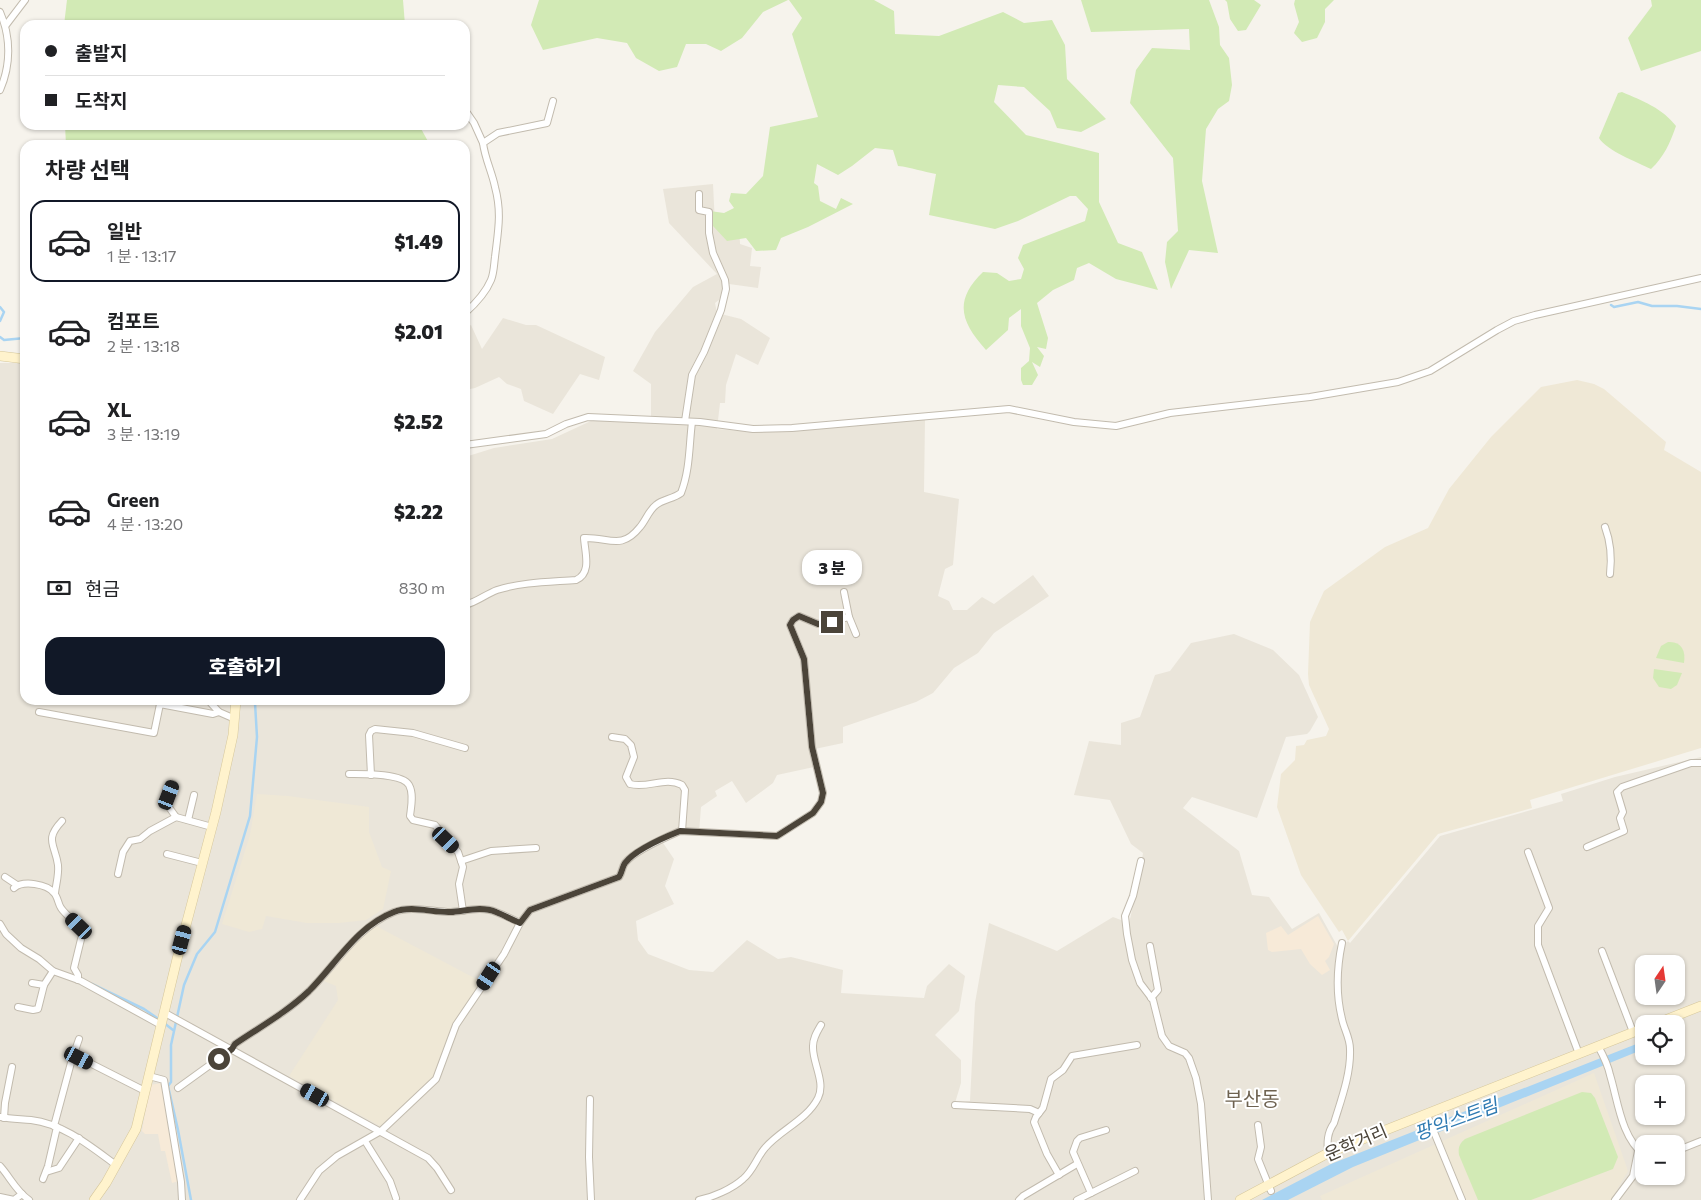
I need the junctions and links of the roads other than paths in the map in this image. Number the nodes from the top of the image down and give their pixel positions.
1 (25, 0) edge
2 (0, 12) edge
3 (6, 25) junction
4 (0, 90) edge
5 (553, 101) dead end
6 (470, 118) edge
7 (483, 143) junction
8 (699, 194) dead end
9 (1701, 278) edge
10 (470, 308) edge
11 (0, 356) edge
12 (20, 358) edge
13 (688, 422) junction
14 (470, 444) edge
15 (1605, 527) dead end
16 (1610, 574) dead end
17 (844, 592) dead end
18 (470, 604) edge
19 (849, 617) junction
20 (856, 634) dead end
21 (160, 705) edge
22 (165, 705) edge
23 (213, 705) edge
24 (236, 705) edge
25 (39, 712) dead end
26 (219, 712) junction
27 (235, 719) junction
28 (612, 737) dead end
29 (465, 748) dead end
30 (1701, 763) edge
31 (349, 774) dead end
32 (371, 775) junction
33 (173, 784) dead end
34 (194, 795) dead end
35 (176, 817) junction
36 (188, 820) junction
37 (62, 821) dead end
38 (212, 827) junction
39 (682, 831) junction
40 (1587, 847) dead end
41 (536, 848) dead end
42 (1528, 852) dead end
43 (167, 854) dead end
44 (461, 861) junction
45 (1141, 861) dead end
46 (202, 863) junction
47 (118, 874) dead end
48 (5, 877) dead end
49 (54, 893) junction
50 (463, 910) junction
51 (520, 923) junction
52 (0, 924) edge
53 (1342, 943) dead end
54 (1150, 946) dead end
55 (1602, 951) dead end
56 (53, 971) junction
57 (78, 978) junction
58 (32, 983) dead end
59 (44, 985) junction
60 (1151, 998) junction
61 (1701, 1006) edge
62 (18, 1007) dead end
63 (1678, 1015) edge
64 (164, 1019) junction
65 (821, 1025) dead end
66 (1634, 1032) joint
67 (79, 1039) dead end
68 (1137, 1045) dead end
69 (232, 1049) junction
70 (1600, 1050) junction
71 (1580, 1054) junction
72 (74, 1055) junction
73 (12, 1067) dead end
74 (149, 1076) junction
75 (178, 1088) dead end
76 (145, 1091) junction
77 (590, 1099) dead end
78 (955, 1105) dead end
79 (1039, 1113) junction
80 (2, 1118) edge
81 (1428, 1119) junction
82 (1258, 1125) dead end
83 (55, 1127) junction
84 (1106, 1130) dead end
85 (381, 1131) junction
86 (79, 1138) junction
87 (365, 1140) junction
88 (1701, 1141) edge
89 (1635, 1145) edge
90 (1685, 1147) edge
91 (1328, 1154) junction
92 (1077, 1164) junction
93 (116, 1165) junction
94 (0, 1166) edge
95 (1635, 1170) edge
96 (1136, 1171) dead end
97 (46, 1172) junction
98 (1059, 1175) junction
99 (43, 1180) dead end
100 (1269, 1188) junction
101 (450, 1190) dead end
102 (1091, 1192) junction
103 (22, 1194) junction
104 (0, 1197) edge
105 (396, 1198) dead end
106 (29, 1200) edge
107 (94, 1200) edge
108 (182, 1200) edge
109 (300, 1200) edge
110 (591, 1200) edge
111 (699, 1200) edge
112 (1019, 1200) edge
113 (1076, 1200) edge
114 (1208, 1200) edge
115 (1240, 1200) edge
116 (1462, 1200) edge
117 (1615, 1200) edge

1 - 3 street
2 - 3 street
3 - 4 street
5 - 7 street
6 - 7 street
7 - 10 street
8 - 13 street
9 - 13 street
11 - 12 street
13 - 14 street
13 - 18 street
15 - 16 street
17 - 19 street
19 - 20 street
19 - 39 street
21 - 25 street
22 - 26 street
23 - 26 street
24 - 27 street
26 - 27 street
27 - 38 street
28 - 39 street
29 - 32 street
30 - 40 street
31 - 32 street
32 - 44 street
33 - 35 street
34 - 36 street
35 - 36 street
35 - 47 street
36 - 38 street
37 - 49 street
38 - 46 street
39 - 51 street
41 - 44 street
42 - 71 street
43 - 46 street
44 - 50 street
45 - 60 street
46 - 64 street
48 - 49 street
49 - 57 street
50 - 51 street
50 - 69 street
51 - 85 street
52 - 56 street
53 - 91 street
54 - 60 street
55 - 66 street
56 - 57 street
56 - 59 street
57 - 64 street
58 - 59 street
59 - 62 street
60 - 114 street
61 - 63 street
64 - 69 street
64 - 74 street
65 - 111 street
66 - 70 street, 운학거리
67 - 72 street
68 - 79 street
69 - 75 street
69 - 85 street
70 - 71 street, 운학거리
70 - 89 street
71 - 81 street, 운학거리
72 - 76 street
72 - 83 street
73 - 80 street
74 - 76 street
74 - 108 street
76 - 93 street
77 - 110 street
78 - 79 street
79 - 98 street
80 - 83 street
81 - 91 street, 운학거리
81 - 116 street
82 - 100 street
83 - 86 street
83 - 97 street
84 - 92 street
85 - 87 street
85 - 101 street
86 - 93 street
86 - 97 street
87 - 105 street
87 - 109 street
88 - 90 street
91 - 100 street, 운학거리
92 - 98 street
92 - 102 street
93 - 107 street
94 - 103 street
95 - 117 street
96 - 102 street
97 - 99 street
98 - 112 street
100 - 115 street, 운학거리
102 - 113 street
103 - 104 street
103 - 106 street

